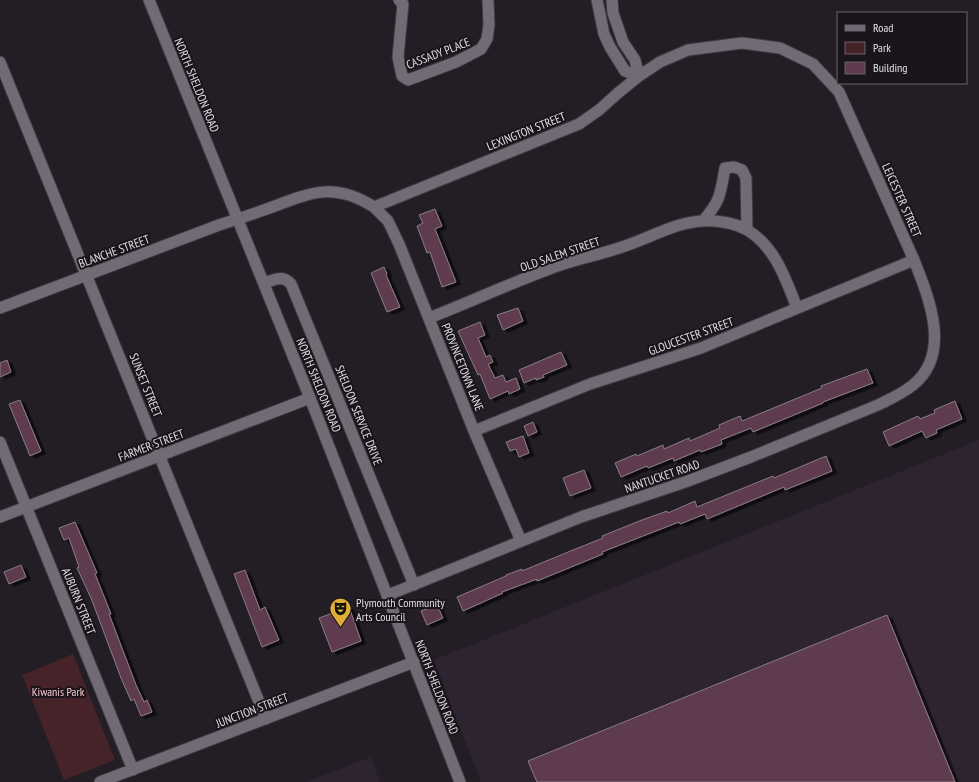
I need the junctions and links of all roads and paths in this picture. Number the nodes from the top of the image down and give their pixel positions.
1 (148, 0) edge
2 (488, 0) edge
3 (596, 0) edge
4 (612, 0) edge
5 (403, 1) edge
6 (0, 62) edge
7 (813, 64) joint
8 (639, 76) junction
9 (374, 207) junction
10 (238, 219) junction
11 (703, 221) junction
12 (747, 230) junction
13 (914, 260) junction
14 (87, 275) junction
15 (264, 283) junction
16 (0, 308) edge
17 (797, 308) junction
18 (429, 318) junction
19 (931, 360) joint
20 (310, 398) junction
21 (474, 431) junction
22 (0, 442) edge
23 (160, 456) junction
24 (26, 507) junction
25 (0, 517) edge
26 (521, 541) junction
27 (414, 585) junction
28 (388, 595) junction
29 (414, 662) junction
30 (266, 719) junction
31 (133, 770) junction
32 (100, 782) edge
33 (460, 782) edge

1 - 10 street, NORTH SHELDON ROAD
2 - 5 street, CASSADY PLACE
3 - 8 street
4 - 8 street
6 - 14 street, SUNSET STREET
7 - 8 street, LEXINGTON STREET
7 - 13 street, LEICESTER STREET
8 - 9 street, LEXINGTON STREET
9 - 10 street
9 - 18 street, PROVINCETOWN LANE
10 - 14 street, BLANCHE STREET
10 - 15 street, NORTH SHELDON ROAD
11 - 12 street, OLD SALEM STREET
11 - 12 street
11 - 18 street, OLD SALEM STREET
12 - 17 street, OLD SALEM STREET
13 - 17 street, GLOUCESTER STREET
13 - 19 street, LEICESTER STREET
14 - 16 street, BLANCHE STREET
14 - 23 street, SUNSET STREET
15 - 20 street, NORTH SHELDON ROAD
15 - 27 street, SHELDON SERVICE DRIVE
17 - 21 street, GLOUCESTER STREET
18 - 21 street, PROVINCETOWN LANE
19 - 26 street, NANTUCKET ROAD
20 - 23 street, FARMER STREET
20 - 28 street, NORTH SHELDON ROAD
21 - 26 street, PROVINCETOWN LANE
22 - 24 street, AUBURN STREET
23 - 24 street, FARMER STREET
23 - 30 street, SUNSET STREET
24 - 25 street, FARMER STREET
24 - 31 street, AUBURN STREET
26 - 27 street, NANTUCKET ROAD
27 - 28 street, NANTUCKET ROAD
28 - 29 street, NORTH SHELDON ROAD
29 - 30 street, JUNCTION STREET
29 - 33 street, NORTH SHELDON ROAD
30 - 31 street, JUNCTION STREET
31 - 32 street, JUNCTION STREET

